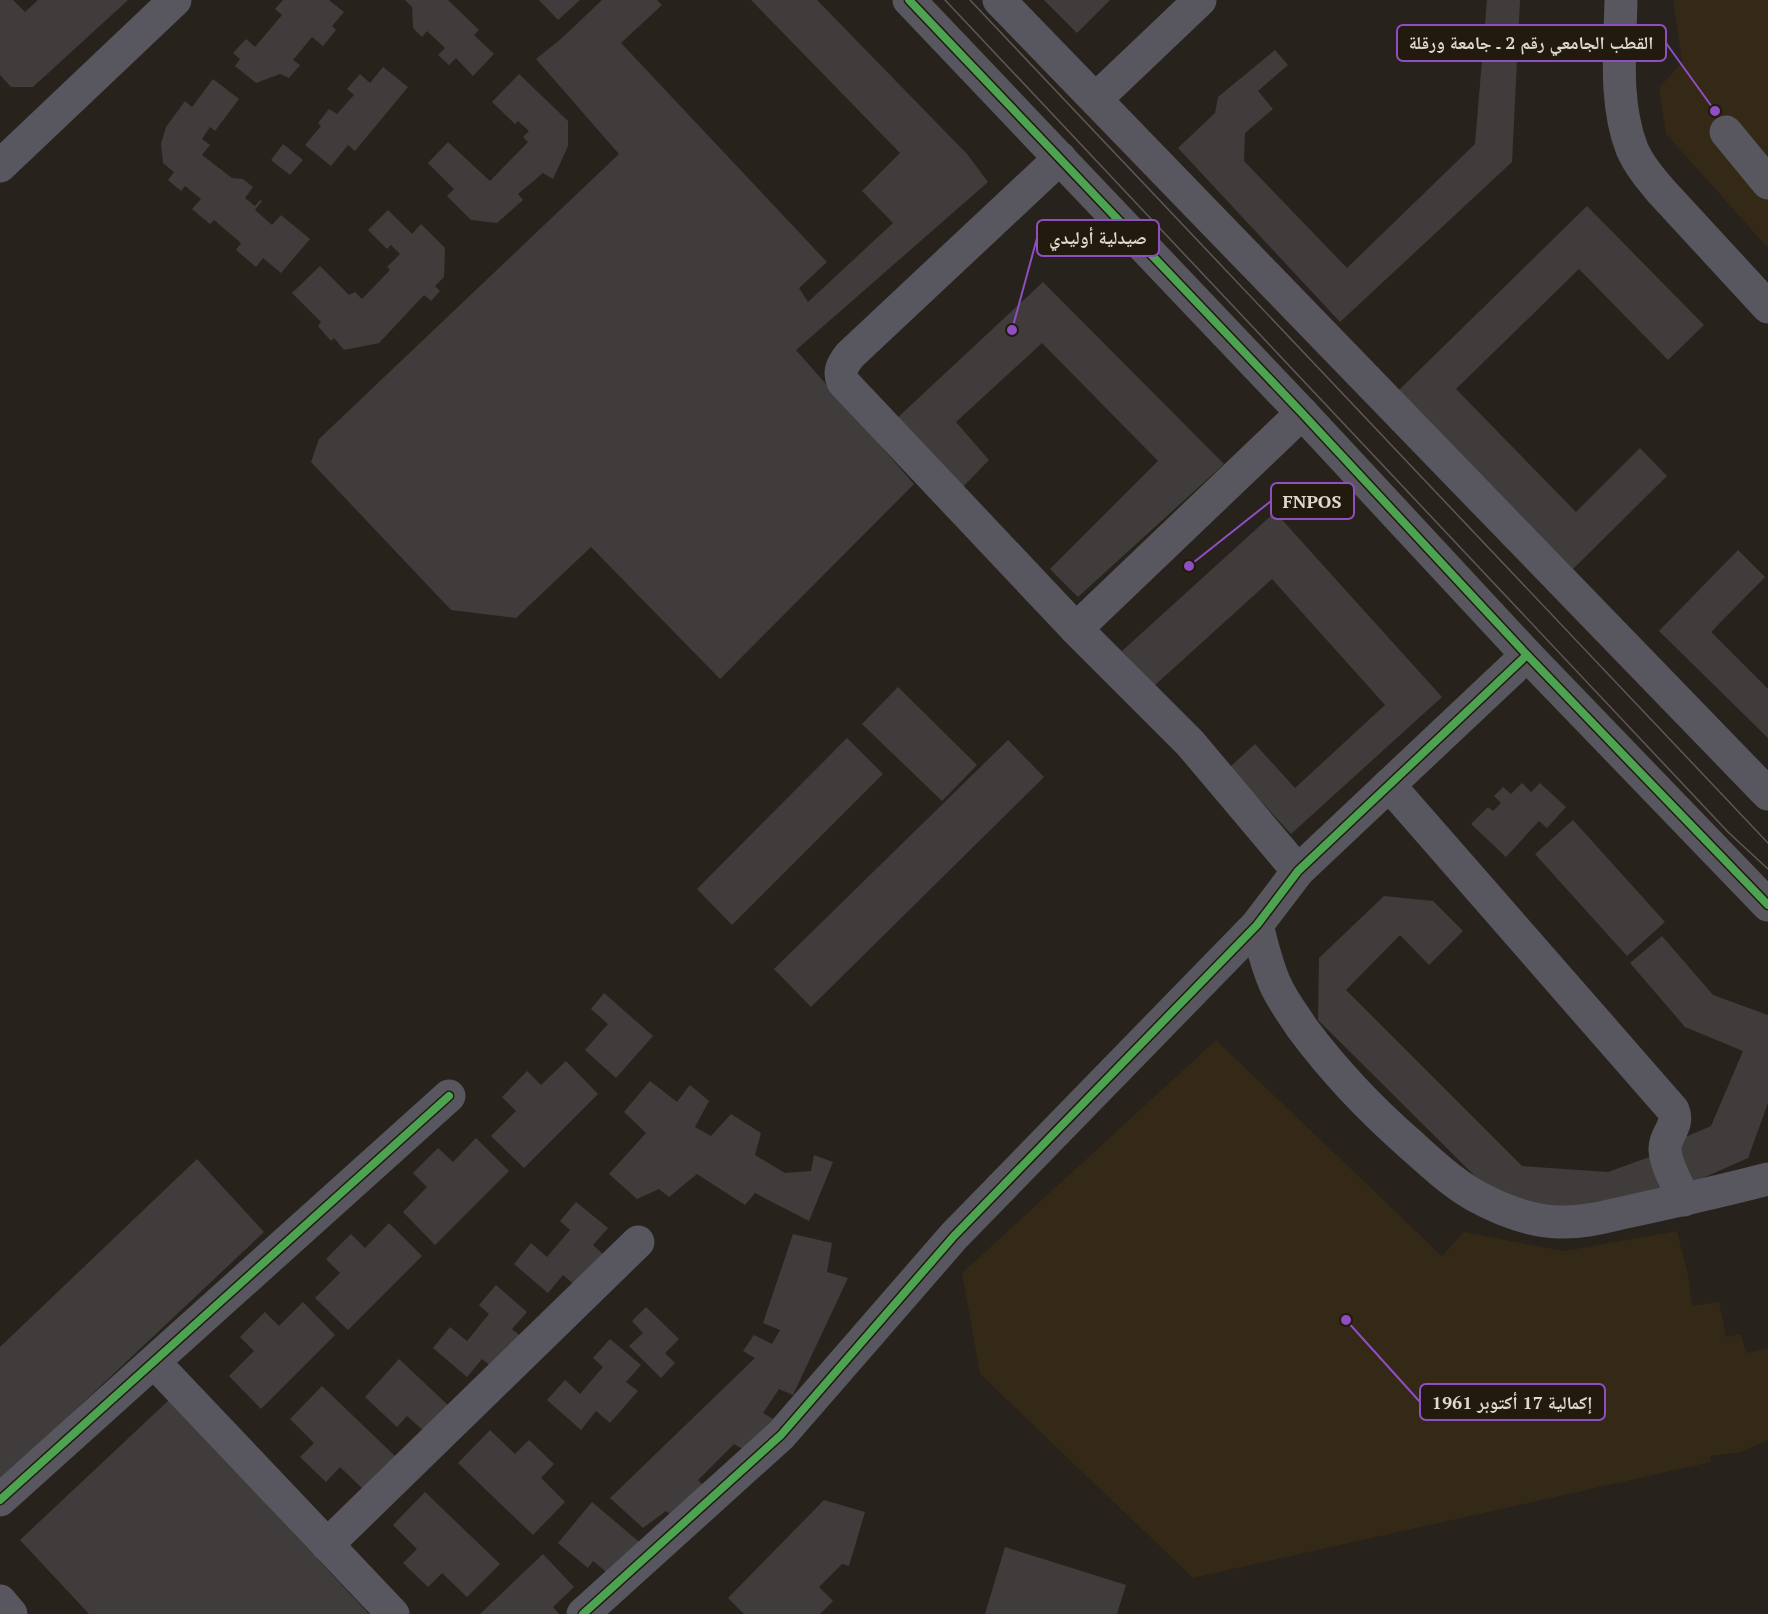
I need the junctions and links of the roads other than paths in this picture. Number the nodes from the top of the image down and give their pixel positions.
1 (175, 0) edge
2 (909, 0) edge
3 (999, 0) edge
4 (1200, 0) edge
5 (1621, 0) edge
6 (1096, 99) junction
7 (1726, 132) dead end
8 (1060, 158) junction
9 (0, 166) edge
10 (1768, 183) edge
11 (1768, 307) edge
12 (1302, 413) junction
13 (1076, 629) junction
14 (1527, 655) junction
15 (1389, 785) junction
16 (1768, 794) edge
17 (1298, 872) junction
18 (1768, 905) edge
19 (1257, 925) junction
20 (449, 1096) dead end
21 (1768, 1179) edge
22 (1684, 1200) junction
23 (638, 1242) dead end
24 (154, 1362) junction
25 (0, 1500) edge
26 (327, 1545) junction
27 (0, 1601) edge
28 (11, 1614) edge
29 (393, 1614) edge
30 (583, 1614) edge

1 - 9 street
2 - 8 street
3 - 6 street
4 - 6 street
5 - 11 street
6 - 16 street
7 - 10 street
8 - 12 street
8 - 13 street
12 - 13 street
12 - 14 street
13 - 17 street
14 - 15 street
14 - 18 street
15 - 17 street
15 - 22 street
17 - 19 street
19 - 22 street
19 - 30 street
20 - 24 street
21 - 22 street
23 - 26 street
24 - 25 street
24 - 26 street
26 - 29 street
27 - 28 street

